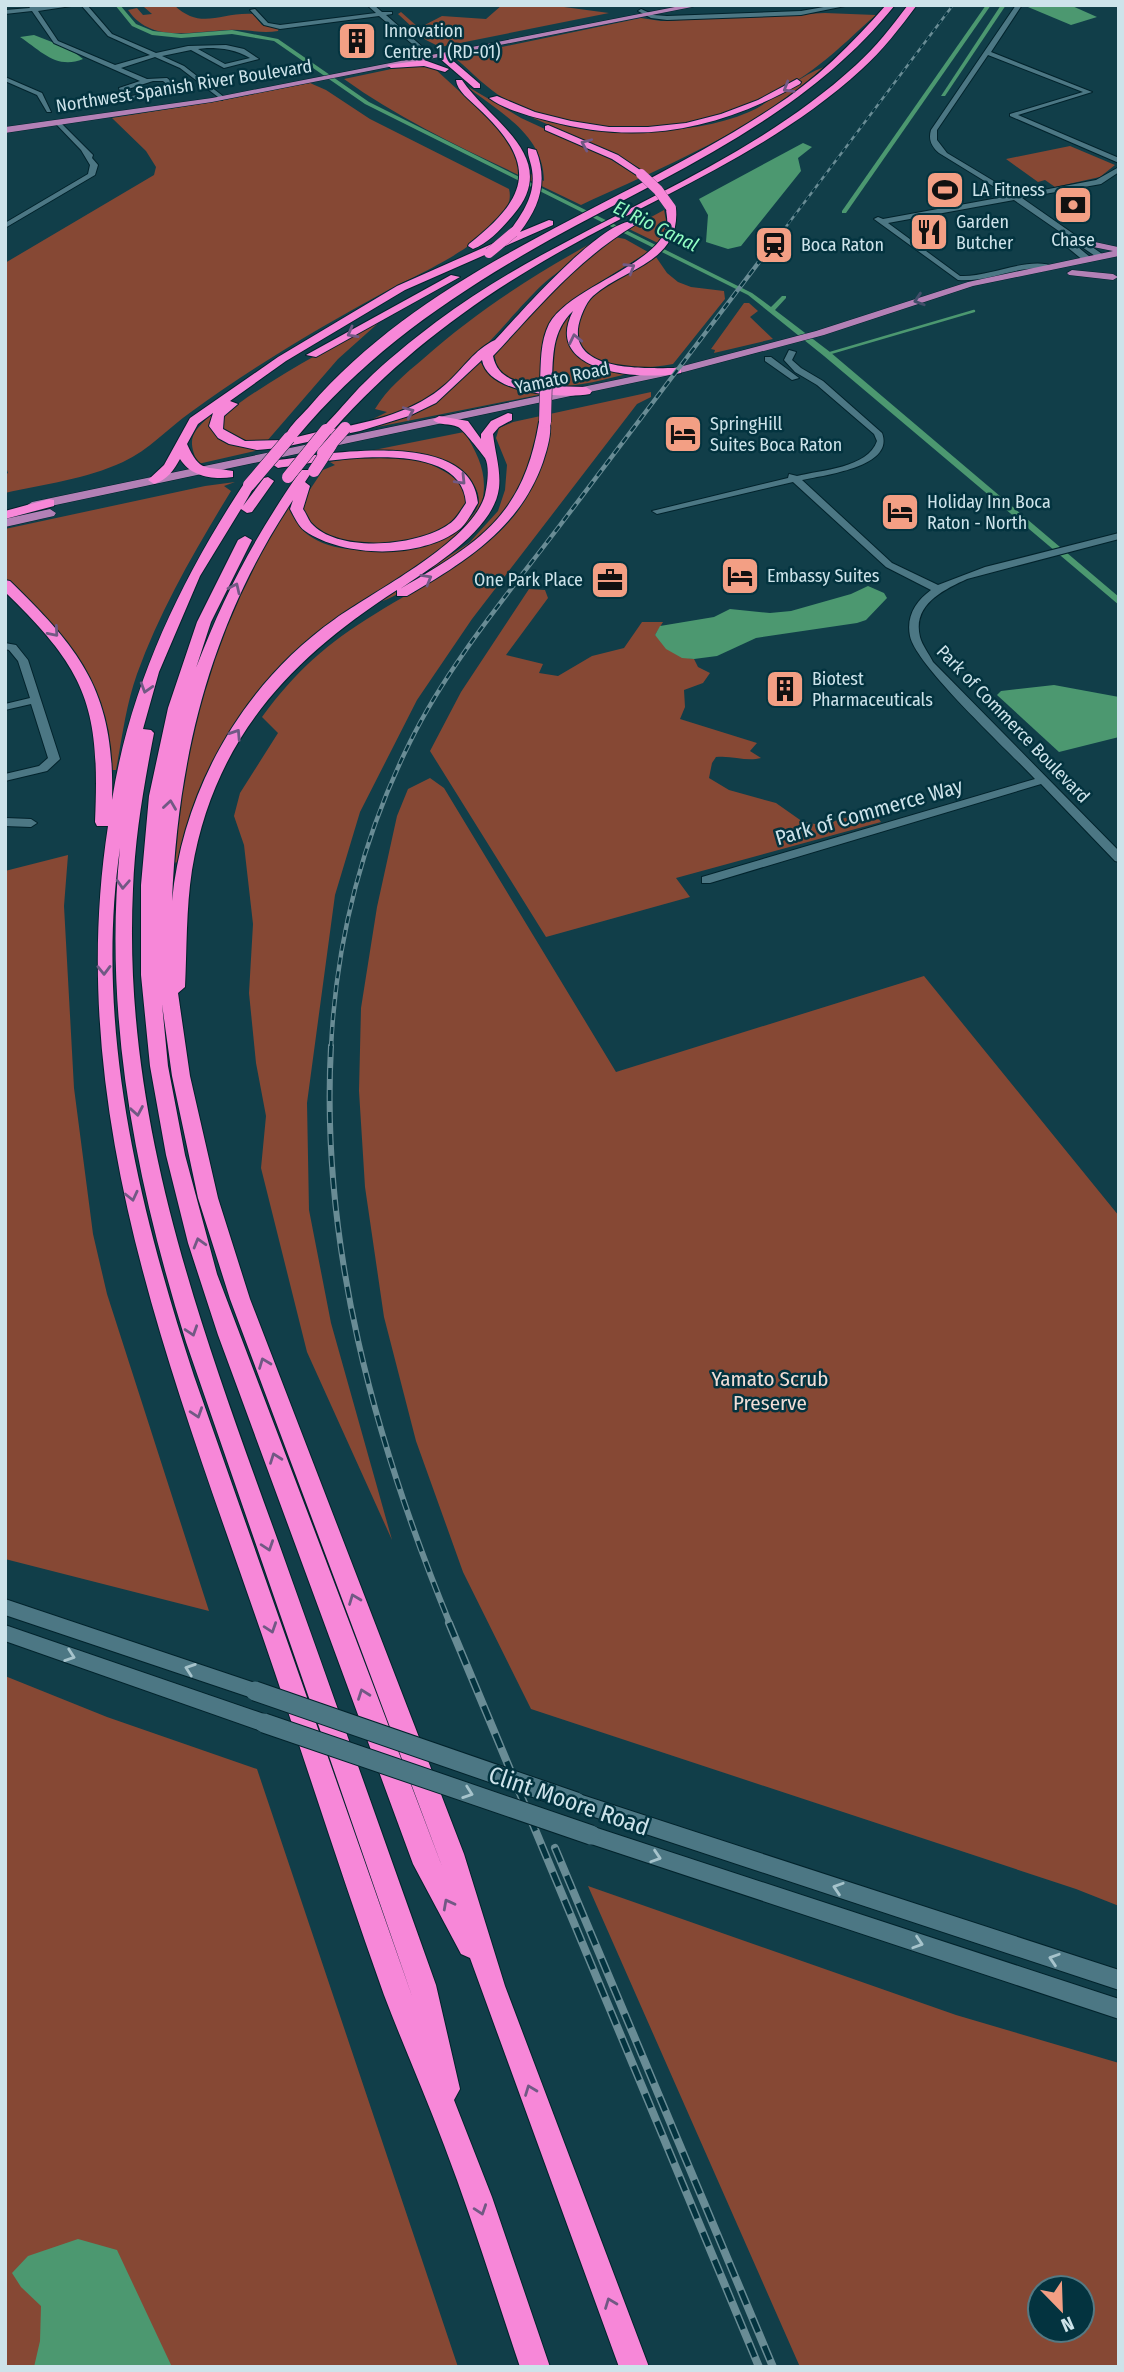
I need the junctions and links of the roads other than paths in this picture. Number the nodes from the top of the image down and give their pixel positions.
1 (75, 5) edge
2 (84, 5) edge
3 (370, 5) edge
4 (381, 5) edge
5 (675, 5) edge
6 (698, 5) edge
7 (847, 5) edge
8 (891, 5) edge
9 (900, 5) edge
10 (913, 5) edge
11 (923, 5) edge
12 (1019, 5) edge
13 (32, 8) edge
14 (253, 10) dead end
15 (5, 12) edge
16 (644, 12) junction
17 (390, 13) junction
18 (381, 14) junction
19 (881, 17) junction
20 (194, 49) junction
21 (985, 52) junction
22 (159, 55) junction
23 (434, 55) junction
24 (391, 65) junction
25 (116, 67) junction
26 (445, 69) junction
27 (337, 74) junction
28 (5, 79) edge
29 (146, 80) junction
30 (459, 82) junction
31 (224, 96) junction
32 (494, 98) junction
33 (49, 111) dead end
34 (115, 111) junction
35 (58, 123) junction
36 (5, 129) edge
37 (1119, 161) edge
38 (1119, 169) edge
39 (980, 177) junction
40 (1015, 197) junction
41 (1005, 199) junction
42 (611, 214) junction
43 (591, 225) junction
44 (5, 226) edge
45 (1081, 242) junction
46 (1119, 250) edge
47 (1101, 256) junction
48 (1087, 259) junction
49 (932, 261) junction
50 (1051, 267) junction
51 (1100, 268) junction
52 (1117, 271) edge
53 (1072, 274) junction
54 (455, 277) junction
55 (401, 288) junction
56 (596, 288) junction
57 (950, 290) junction
58 (797, 340) junction
59 (496, 343) junction
60 (792, 352) junction
61 (768, 359) junction
62 (677, 371) junction
63 (586, 391) junction
64 (508, 417) junction
65 (439, 420) junction
66 (465, 425) junction
67 (876, 441) junction
68 (182, 446) junction
69 (492, 462) junction
70 (197, 471) junction
71 (229, 474) junction
72 (284, 475) junction
73 (791, 477) junction
74 (155, 480) junction
75 (49, 503) joint
76 (5, 514) edge
77 (5, 523) edge
78 (1119, 536) edge
79 (5, 584) edge
80 (933, 591) junction
81 (5, 646) edge
82 (34, 700) junction
83 (255, 706) junction
84 (5, 707) edge
85 (5, 778) edge
86 (1043, 780) junction
87 (5, 822) edge
88 (31, 823) dead end
89 (1119, 858) edge
90 (106, 877) junction
91 (706, 880) dead end
92 (173, 1019) junction
93 (5, 1607) edge
94 (5, 1633) edge
95 (1119, 1980) edge
96 (492, 1986) junction
97 (1119, 2009) edge
98 (458, 2145) junction
99 (535, 2367) edge
100 (634, 2367) edge

1 - 13 street
2 - 22 street
3 - 18 street
4 - 17 street
5 - 16 main road, Northwest Spanish River Boulevard
6 - 16 main road, Northwest Spanish River Boulevard
7 - 16 street
8 - 19 highway
9 - 42 highway
10 - 42 highway
11 - 42 highway
12 - 21 street
13 - 15 street
13 - 25 street
14 - 18 street
16 - 23 main road, Northwest Spanish River Boulevard
17 - 18 street
17 - 23 street
18 - 23 street
19 -> 32 highway
19 - 42 highway
20 - 20 street
20 - 22 street
21 - 37 street
21 - 39 street
22 - 25 street
22 - 31 street
23 - 24 main road, Northwest Spanish River Boulevard
23 - 26 highway
23 - 27 main road, Northwest Spanish River Boulevard
23 - 32 highway
24 - 26 highway
24 - 27 main road, Northwest Spanish River Boulevard
25 - 29 street
26 - 30 highway
27 - 31 main road, Northwest Spanish River Boulevard
28 - 33 street
29 - 29 street
30 - 54 highway, bridge
30 - 55 highway
31 - 34 main road, Northwest Spanish River Boulevard
31 - 35 main road, Northwest Spanish River Boulevard
56 -> 32 highway, bridge
34 - 35 main road
34 - 36 main road, Northwest Spanish River Boulevard
35 - 36 main road, Northwest Spanish River Boulevard
35 - 44 street
38 - 40 street
39 - 40 street
39 - 41 street
40 - 41 street
40 - 45 street
41 - 48 street
41 - 49 street
42 - 43 highway
42 - 43 highway
42 - 43 highway
43 - 55 highway
43 - 59 highway
43 - 72 highway, bridge
43 - 72 highway, bridge
43 - 72 highway
43 - 72 highway, bridge
45 - 46 main road
45 - 47 street
46 - 47 main road, Yamato Road
47 - 48 main road, Yamato Road
47 - 52 main road
48 - 50 main road, Yamato Road
48 - 51 main road
49 - 50 street
49 - 57 street
50 - 57 main road, Yamato Road
51 - 52 main road
51 - 53 main road, Yamato Road
52 - 53 main road
53 - 60 main road, Yamato Road
54 -> 59 highway
54 - 72 highway, bridge
55 - 68 highway
62 -> 56 highway
83 -> 56 highway, bridge
57 -> 58 main road, Yamato Road
58 - 61 main road
58 - 62 main road, Yamato Road
59 - 63 highway
60 - 61 main road, Yamato Road
60 - 67 street
61 - 64 main road, Yamato Road
61 - 67 street
62 - 63 main road, Yamato Road
63 - 65 main road, Yamato Road
64 - 66 main road, Yamato Road
64 - 69 highway
65 - 66 highway
65 - 70 main road, Yamato Road
66 - 69 highway
66 - 72 main road, Yamato Road
67 - 73 street
68 - 70 highway
68 - 74 highway
69 - 83 highway
70 - 71 highway
70 - 74 main road, Yamato Road
71 - 72 main road, Yamato Road
71 - 77 main road, Yamato Road
72 -> 72 highway
72 -> 90 highway
92 -> 72 highway
96 -> 72 highway
72 -> 98 highway
73 - 73 street
73 - 80 street
74 - 75 main road, Yamato Road
75 - 76 highway
78 - 80 street
79 -> 90 highway
80 - 86 street, Park of Commerce Boulevard
81 - 82 street
82 - 84 street
82 - 85 street
92 -> 83 highway
86 - 89 street, Park of Commerce Boulevard
86 - 91 street, Park of Commerce Way
87 - 88 street
90 -> 98 highway
96 -> 92 highway
95 -> 93 street, Clint Moore Road, bridge
94 -> 97 street, Clint Moore Road, bridge
100 -> 96 highway
98 -> 99 highway

